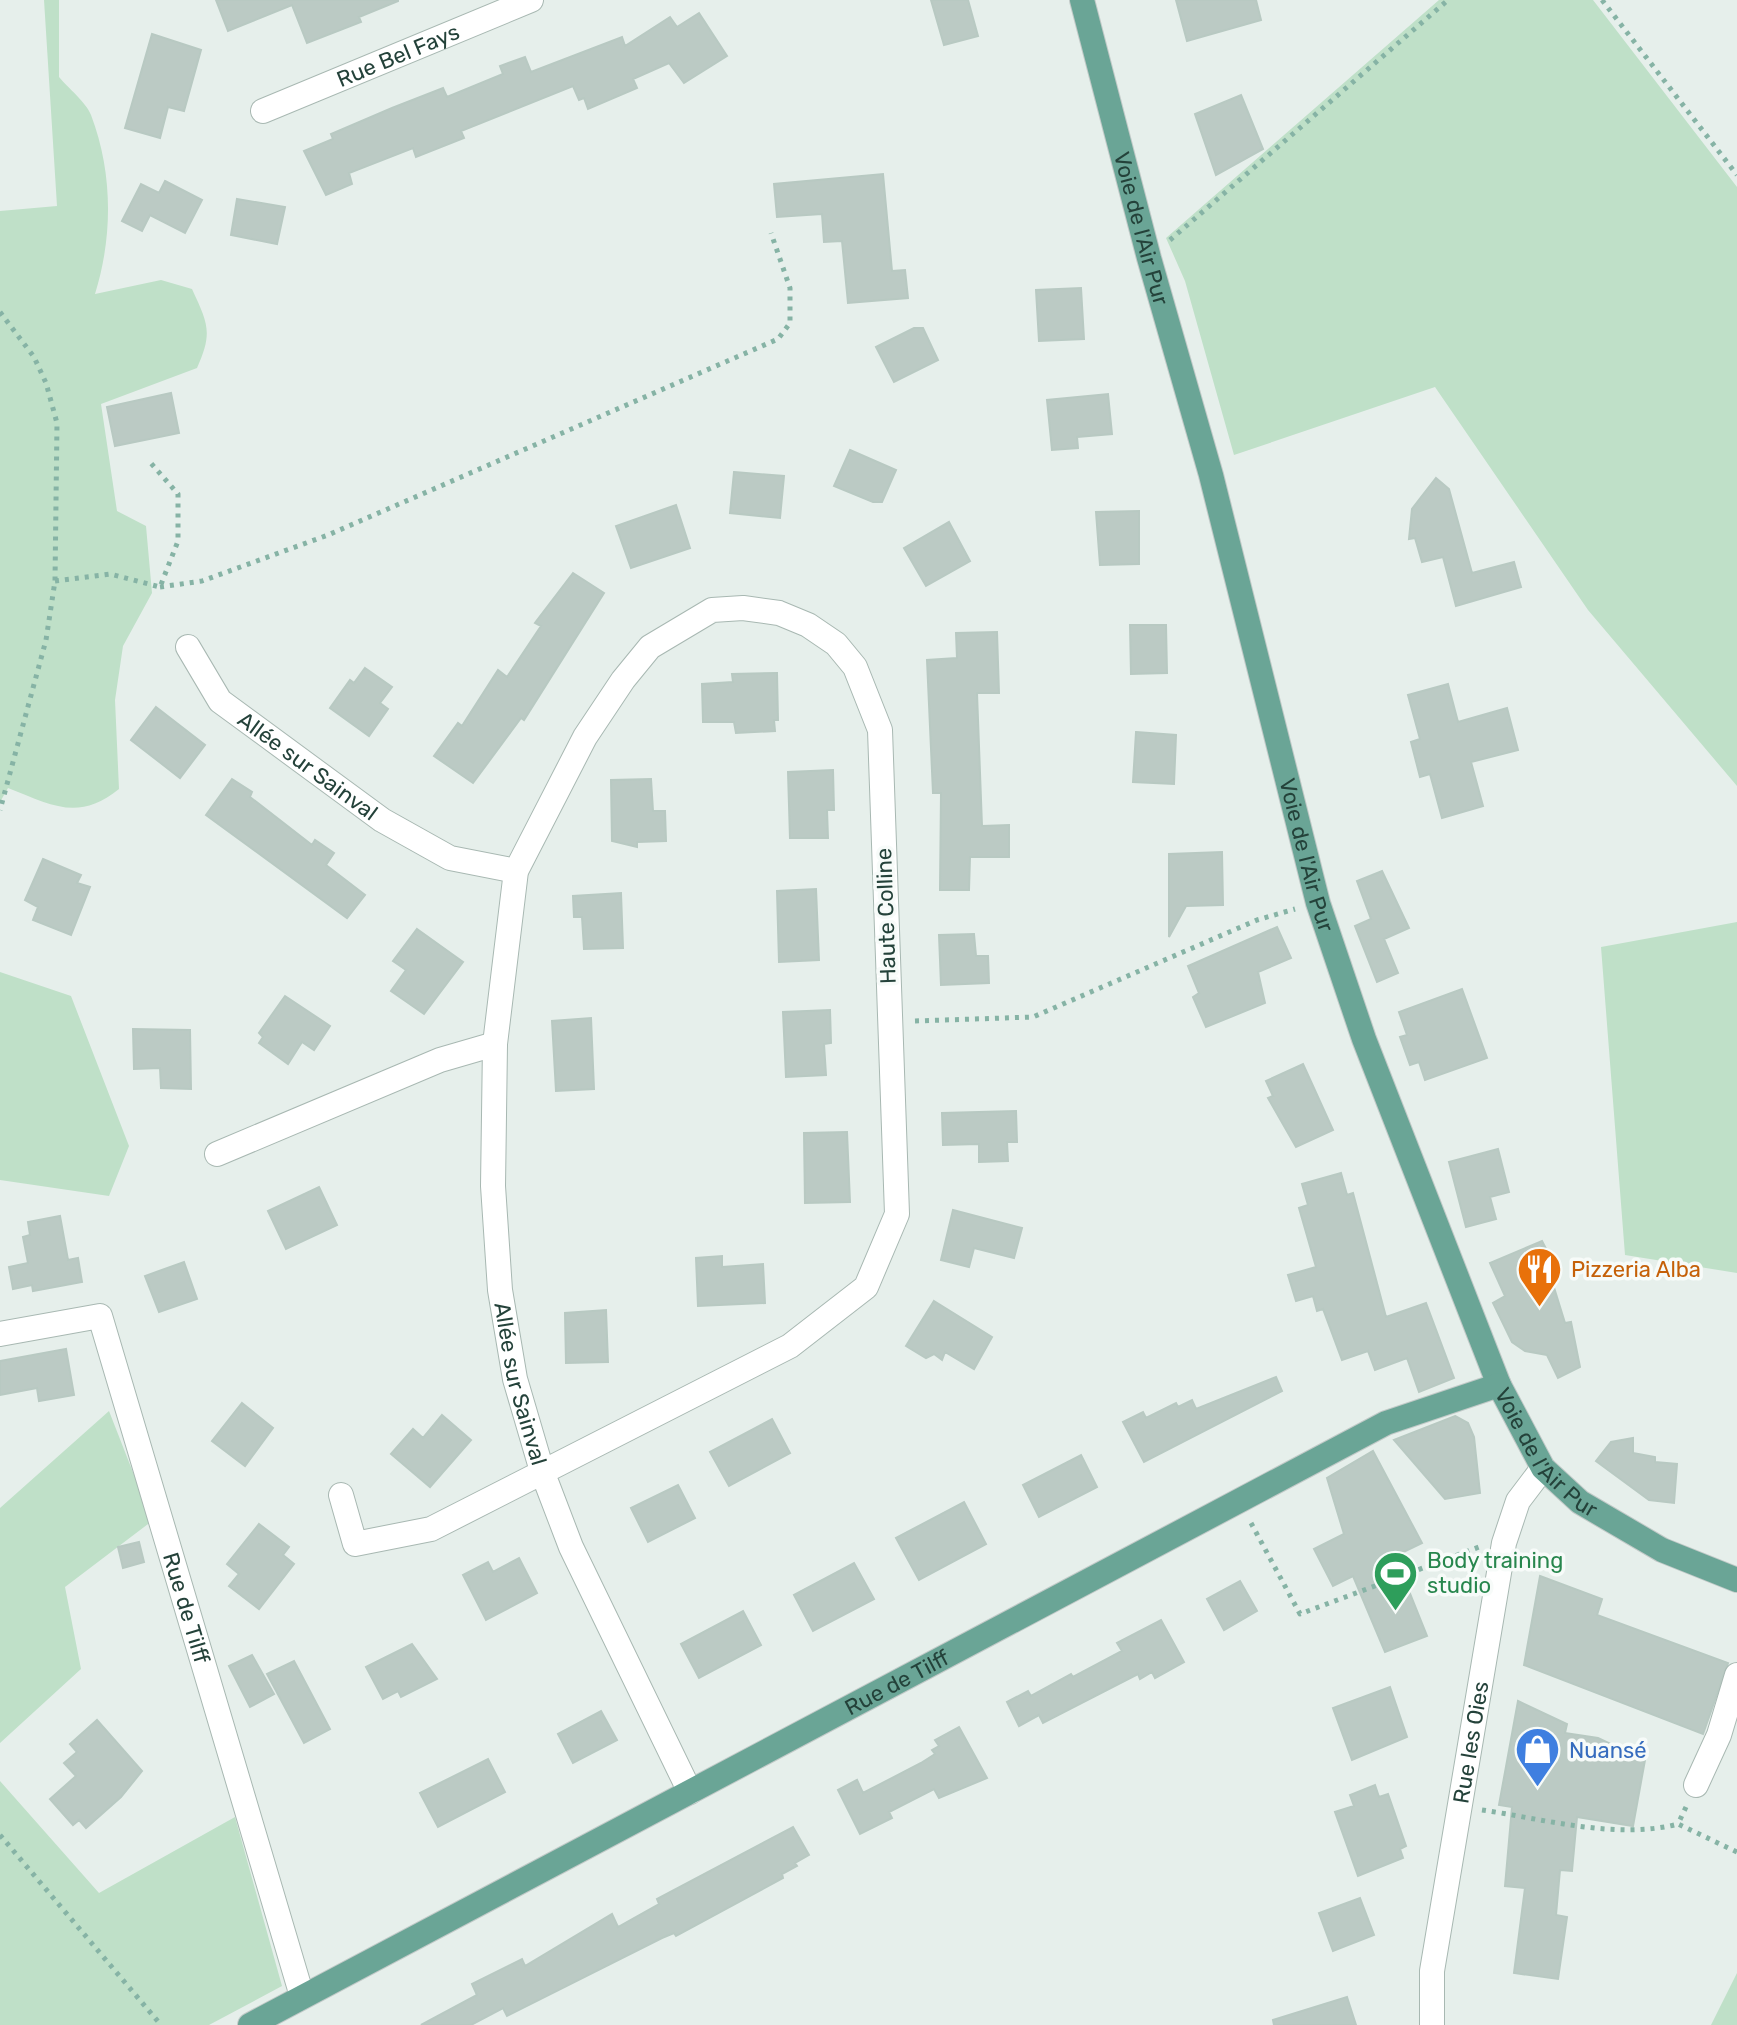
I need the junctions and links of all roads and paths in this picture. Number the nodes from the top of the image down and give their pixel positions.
1 (531, 0) edge
2 (1082, 0) edge
3 (1448, 0) edge
4 (1602, 0) edge
5 (263, 111) dead end
6 (1737, 175) edge
7 (771, 233) dead end
8 (1149, 258) junction
9 (0, 312) edge
10 (150, 462) dead end
11 (55, 581) junction
12 (160, 587) junction
13 (188, 647) dead end
14 (0, 810) edge
15 (516, 871) junction
16 (1318, 903) junction
17 (890, 1023) junction
18 (495, 1044) junction
19 (217, 1154) dead end
20 (0, 1334) edge
21 (1499, 1385) junction
22 (1543, 1468) junction
23 (542, 1471) junction
24 (341, 1495) dead end
25 (1239, 1501) junction
26 (1504, 1543) junction
27 (1737, 1580) edge
28 (1737, 1675) edge
29 (1696, 1785) joint
30 (690, 1792) junction
31 (1460, 1807) junction
32 (1678, 1824) junction
33 (0, 1835) edge
34 (1737, 1852) edge
35 (302, 1996) junction
36 (161, 2025) edge
37 (250, 2025) edge
38 (1432, 2025) edge

1 - 5 street, Rue Bel Fays
2 - 8 main road, Voie de l'Air Pur
3 - 8 path
4 - 6 path
7 - 12 path
8 - 16 main road, Voie de l'Air Pur
9 - 11 path
10 - 12 path
11 - 12 path
11 - 14 path
13 - 15 street, Allée sur Sainval
15 - 17 street, Haute Colline
15 - 18 street, Allée sur Sainval
16 - 17 path
16 - 21 main road, Voie de l'Air Pur
17 - 23 street, Haute Colline
18 - 19 street
18 - 23 street, Allée sur Sainval
20 - 35 street, Rue de Tilff
21 - 22 main road, Voie de l'Air Pur
21 - 25 main road, Rue de Tilff
22 - 26 street, Rue les Oies
22 - 27 main road, Voie de l'Air Pur
23 - 24 street, Allée sur Sainval
23 - 30 street
25 - 26 path
25 - 30 main road, Rue de Tilff
26 - 31 street, Rue les Oies
28 - 29 street
29 - 32 path
30 - 35 main road, Rue de Tilff
31 - 32 path
31 - 38 street, Rue les Oies
32 - 34 path
33 - 36 path
35 - 37 main road, Rue de Tilff

